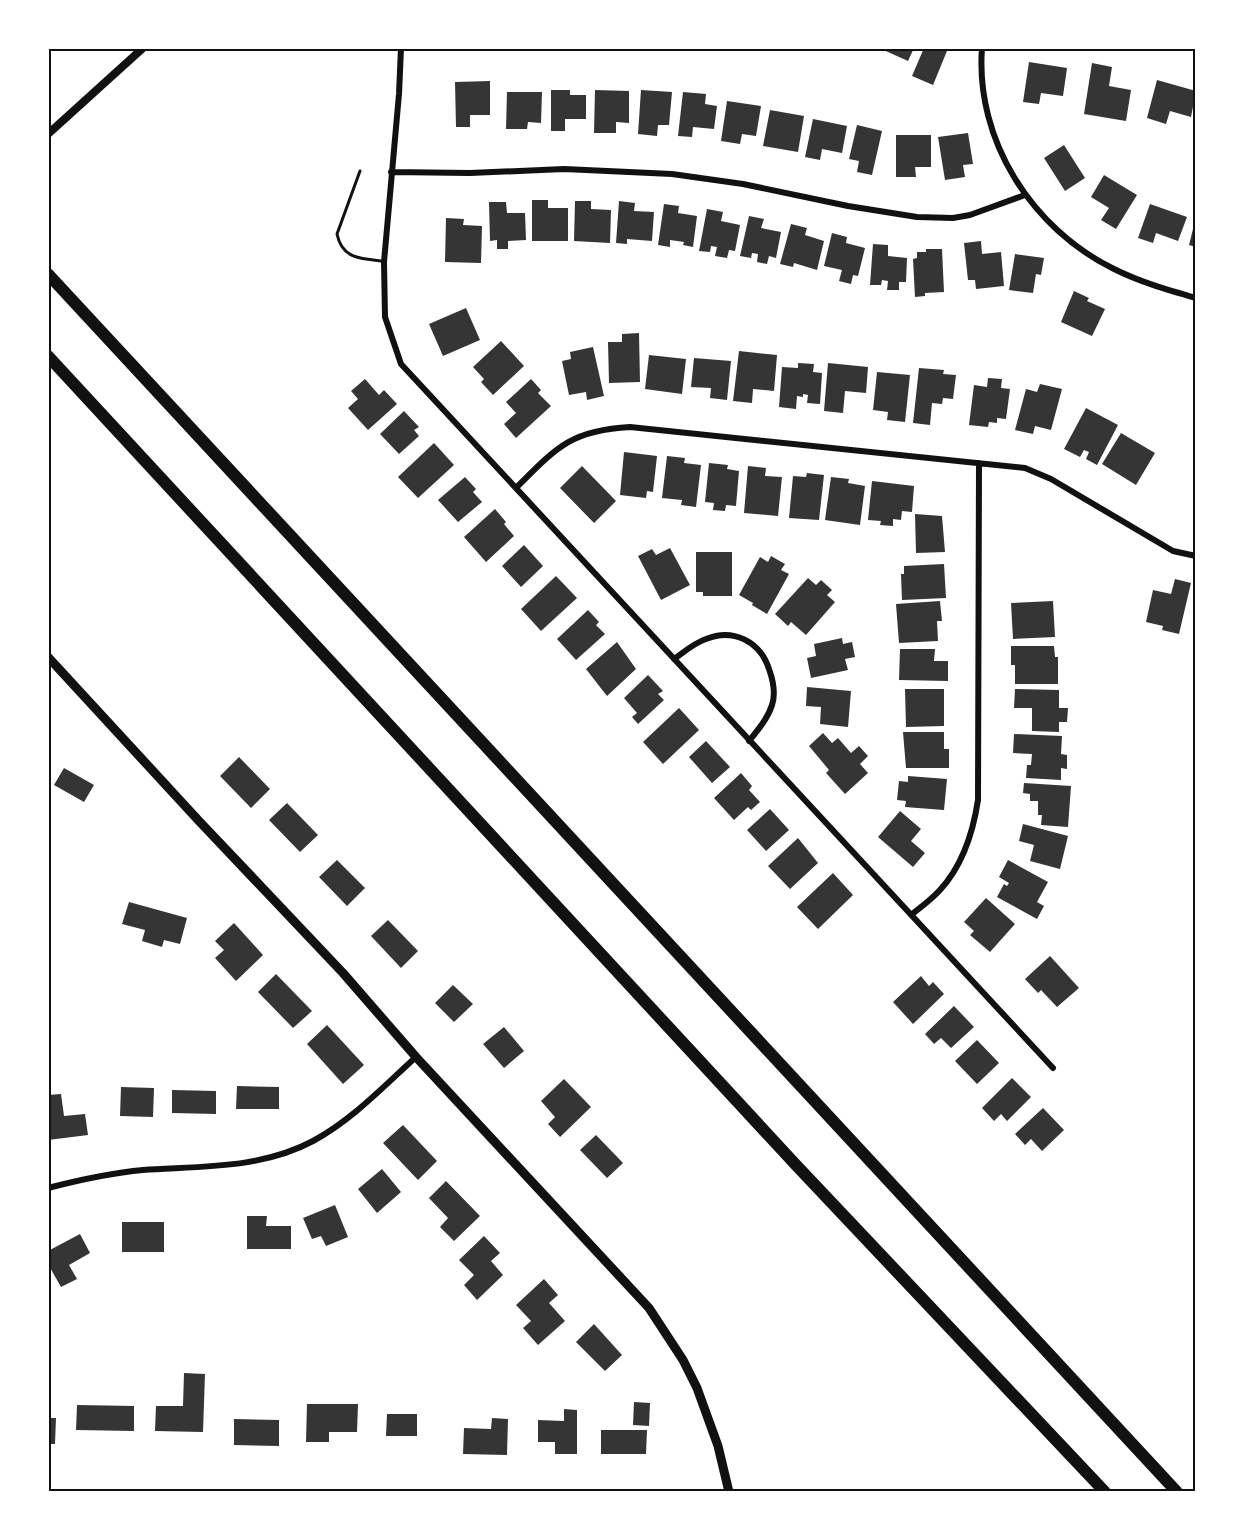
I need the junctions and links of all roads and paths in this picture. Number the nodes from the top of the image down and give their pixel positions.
1 (143, 48) edge
2 (401, 48) edge
3 (982, 48) edge
4 (48, 134) edge
5 (360, 171) dead end
6 (392, 172) junction
7 (1025, 195) junction
8 (384, 262) junction
9 (48, 274) edge
10 (1196, 298) edge
11 (48, 356) edge
12 (979, 463) junction
13 (516, 488) junction
14 (1196, 556) edge
15 (48, 657) edge
16 (674, 659) junction
17 (749, 741) junction
18 (911, 915) junction
19 (416, 1057) junction
20 (1053, 1068) dead end
21 (48, 1188) edge
22 (729, 1492) edge
23 (1105, 1492) edge
24 (1177, 1492) edge

1 - 4 street
2 - 6 street
3 - 7 street
5 - 8 lane
6 - 7 street
6 - 8 street
7 - 10 street
8 - 13 street
9 - 24 highway
11 - 23 highway
12 - 13 street
12 - 14 street
12 - 18 street
13 - 16 street
15 - 19 main road
16 - 17 street
16 - 17 street
17 - 18 street
18 - 20 street
19 - 21 street
19 - 22 main road

